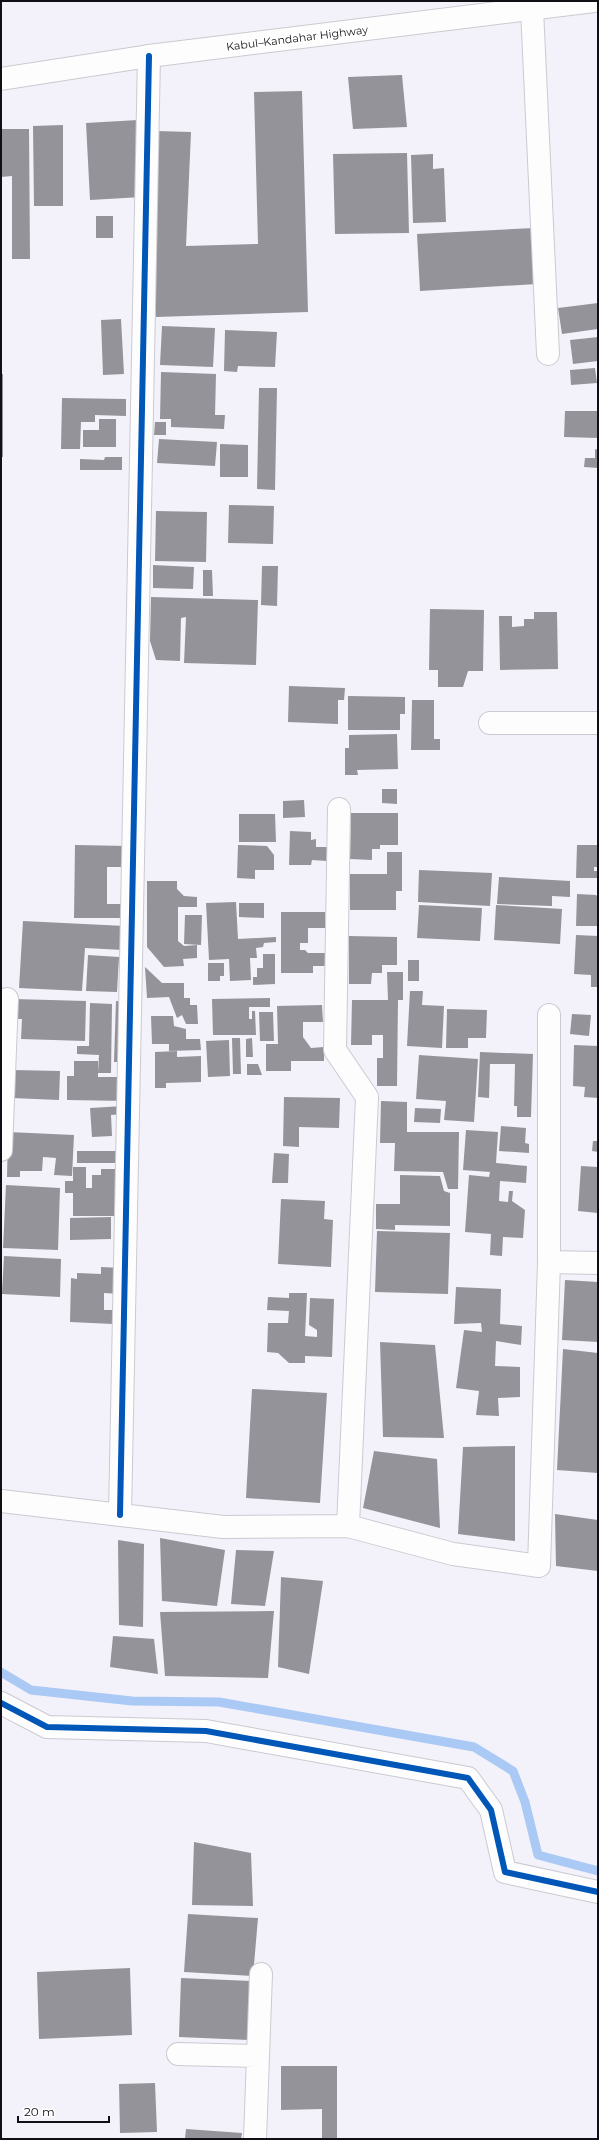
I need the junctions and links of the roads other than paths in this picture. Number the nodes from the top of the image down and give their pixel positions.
1 (594, 1) edge
2 (532, 10) junction
3 (149, 56) junction
4 (1, 79) edge
5 (548, 354) dead end
6 (490, 722) dead end
7 (598, 722) edge
8 (338, 808) dead end
9 (7, 999) dead end
10 (549, 1015) dead end
11 (1, 1150) edge
12 (549, 1262) junction
13 (598, 1263) edge
14 (1, 1500) edge
15 (120, 1514) junction
16 (348, 1526) junction
17 (1, 1703) edge
18 (598, 1892) edge
19 (261, 1974) dead end
20 (178, 2054) dead end
21 (258, 2056) junction
22 (255, 2139) edge

1 - 2 street, Kabul–Kandahar Highway
2 - 3 street, Kabul–Kandahar Highway
2 - 5 street
3 - 4 street, Kabul–Kandahar Highway
3 - 15 street
6 - 7 street
8 - 16 street
9 - 11 street
10 - 12 street
12 - 13 street
12 - 16 street
14 - 15 street
15 - 16 street
17 - 18 street
19 - 21 street
20 - 21 street
21 - 22 street

